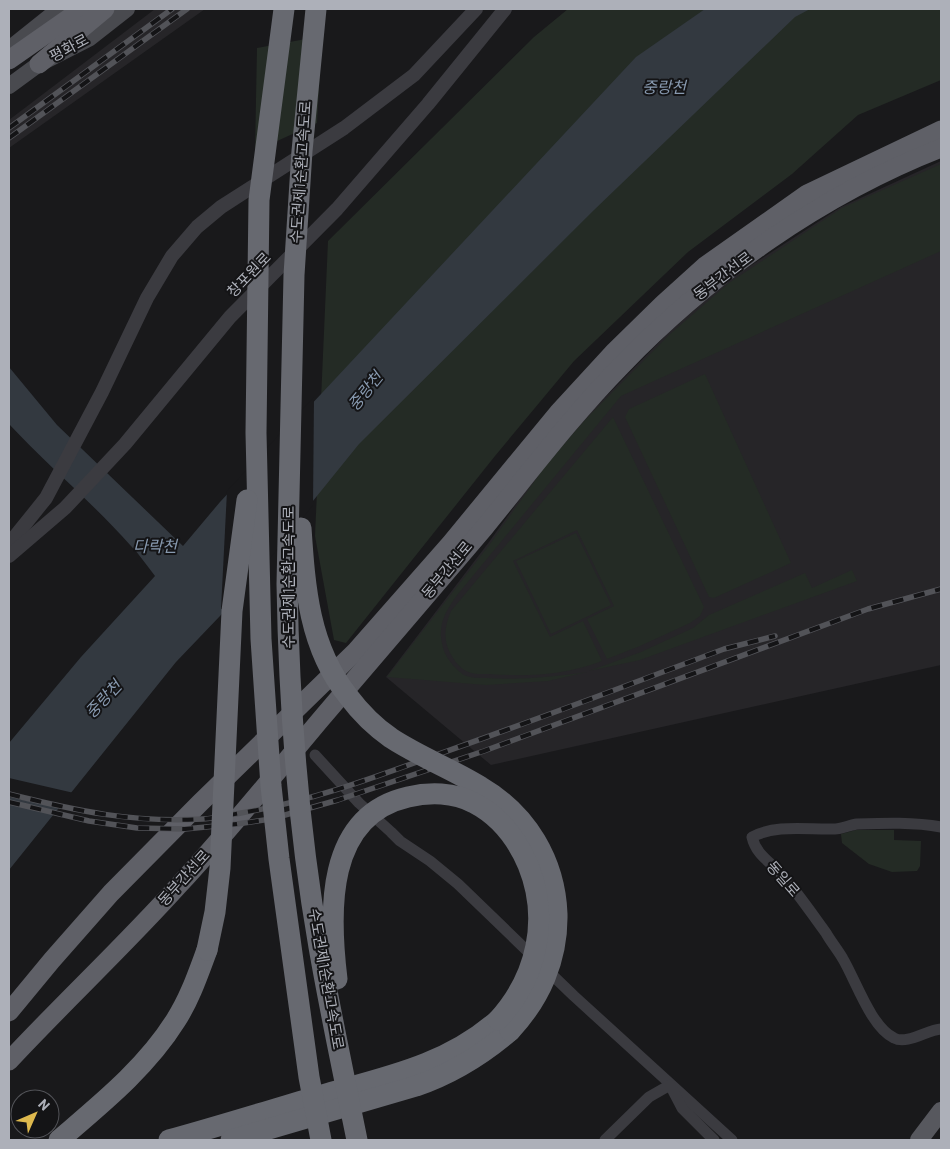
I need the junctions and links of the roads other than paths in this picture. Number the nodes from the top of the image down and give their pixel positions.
1 (59, 9) edge
2 (82, 9) edge
3 (105, 9) edge
4 (127, 9) edge
5 (284, 9) edge
6 (316, 9) edge
7 (476, 9) edge
8 (505, 9) edge
9 (9, 49) edge
10 (9, 60) edge
11 (39, 64) junction
12 (9, 86) edge
13 (941, 130) edge
14 (941, 148) edge
15 (291, 375) junction
16 (256, 433) junction
17 (9, 544) edge
18 (9, 556) edge
19 (315, 756) dead end
20 (941, 827) edge
21 (9, 1012) edge
22 (504, 1025) junction
23 (941, 1029) edge
24 (9, 1061) edge
25 (670, 1085) junction
26 (941, 1111) edge
27 (58, 1140) edge
28 (169, 1140) edge
29 (231, 1140) edge
30 (321, 1140) edge
31 (357, 1140) edge
32 (361, 1140) edge
33 (605, 1140) edge
34 (714, 1140) edge
35 (732, 1140) edge
36 (918, 1140) edge

1 - 9 main road
2 - 10 highway
3 - 11 highway
4 - 11 main road, 평화로
5 - 16 highway, 수도권제1순환고속도로, bridge
6 - 15 highway, 수도권제1순환고속도로, bridge
7 - 17 street
8 - 18 street, 창포원로
11 - 12 main road, 평화로
13 - 21 highway, 동부간선로
14 - 24 highway, 동부간선로
15 - 22 highway, bridge
15 - 31 highway, 수도권제1순환고속도로, bridge
16 - 27 highway, bridge
16 - 30 highway, 수도권제1순환고속도로, bridge
19 - 25 street
20 - 23 street, 동일로
22 - 28 highway
22 - 29 highway
22 - 32 highway, bridge
25 - 33 street
25 - 34 street
25 - 35 street
26 - 36 main road

